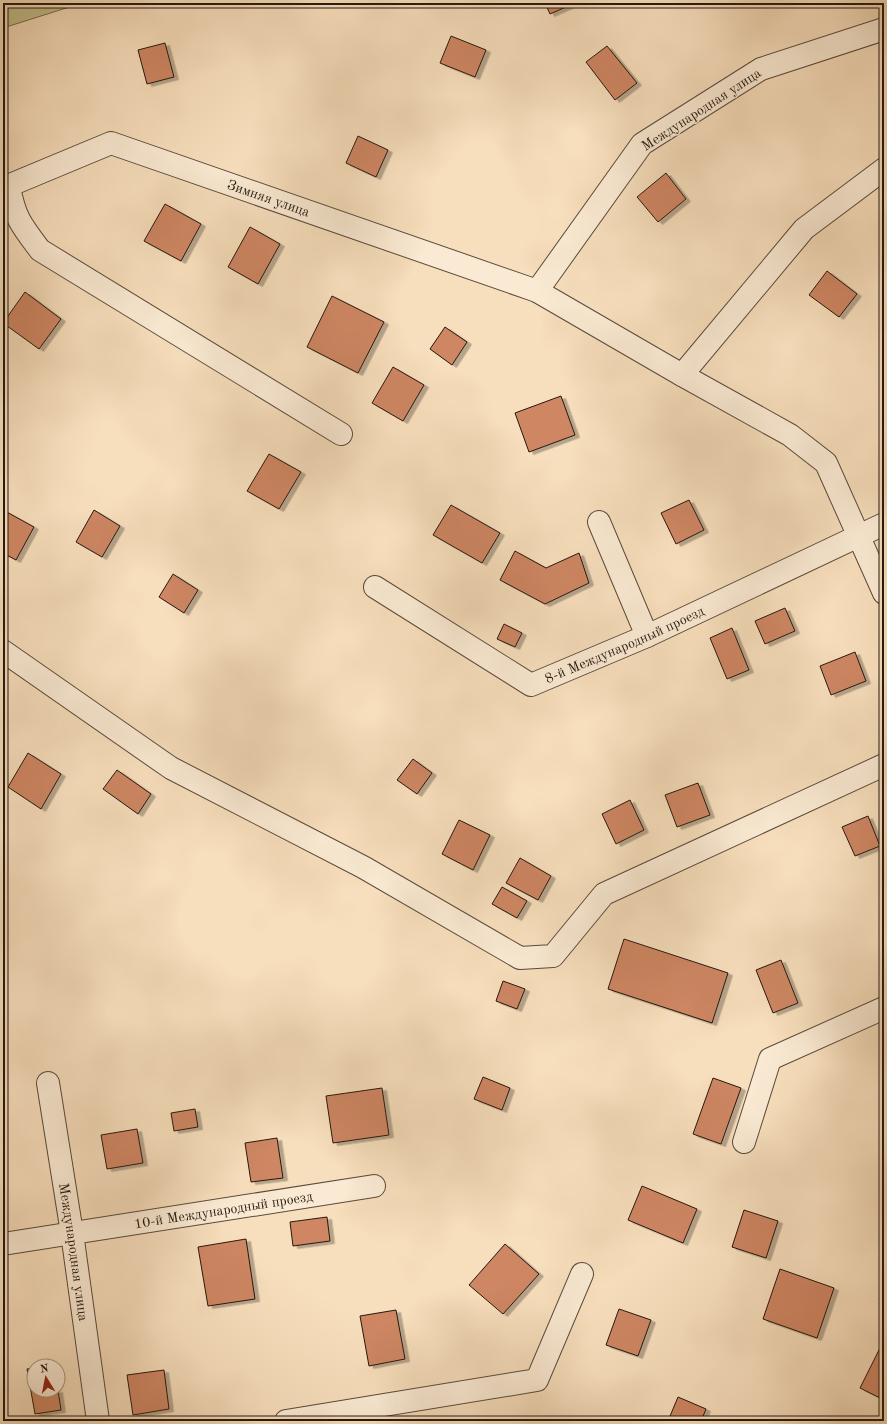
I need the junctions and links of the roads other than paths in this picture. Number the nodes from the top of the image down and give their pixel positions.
1 (884, 29) edge
2 (884, 169) edge
3 (6, 187) edge
4 (536, 292) junction
5 (682, 375) junction
6 (340, 434) dead end
7 (599, 522) dead end
8 (884, 524) edge
9 (859, 536) junction
10 (375, 586) dead end
11 (884, 593) edge
12 (647, 636) junction
13 (3, 651) edge
14 (884, 765) edge
15 (884, 1008) edge
16 (48, 1083) dead end
17 (744, 1142) dead end
18 (374, 1186) dead end
19 (72, 1233) junction
20 (3, 1244) edge
21 (582, 1274) dead end
22 (98, 1421) edge
23 (286, 1421) edge

1 - 4 street, Международная улица
2 - 5 street
3 - 4 street, Зимняя улица
3 - 6 street
4 - 5 street, Зимняя улица
5 - 9 street, Зимняя улица
7 - 12 street
8 - 9 street, 8-й Международный проезд
9 - 11 street, Зимняя улица
9 - 12 street, 8-й Международный проезд
10 - 12 street, 8-й Международный проезд
13 - 14 street
15 - 17 street
16 - 19 street, Международная улица
18 - 19 street, 10-й Международный проезд
19 - 20 street, 10-й Международный проезд
19 - 22 street, Международная улица
21 - 23 street

